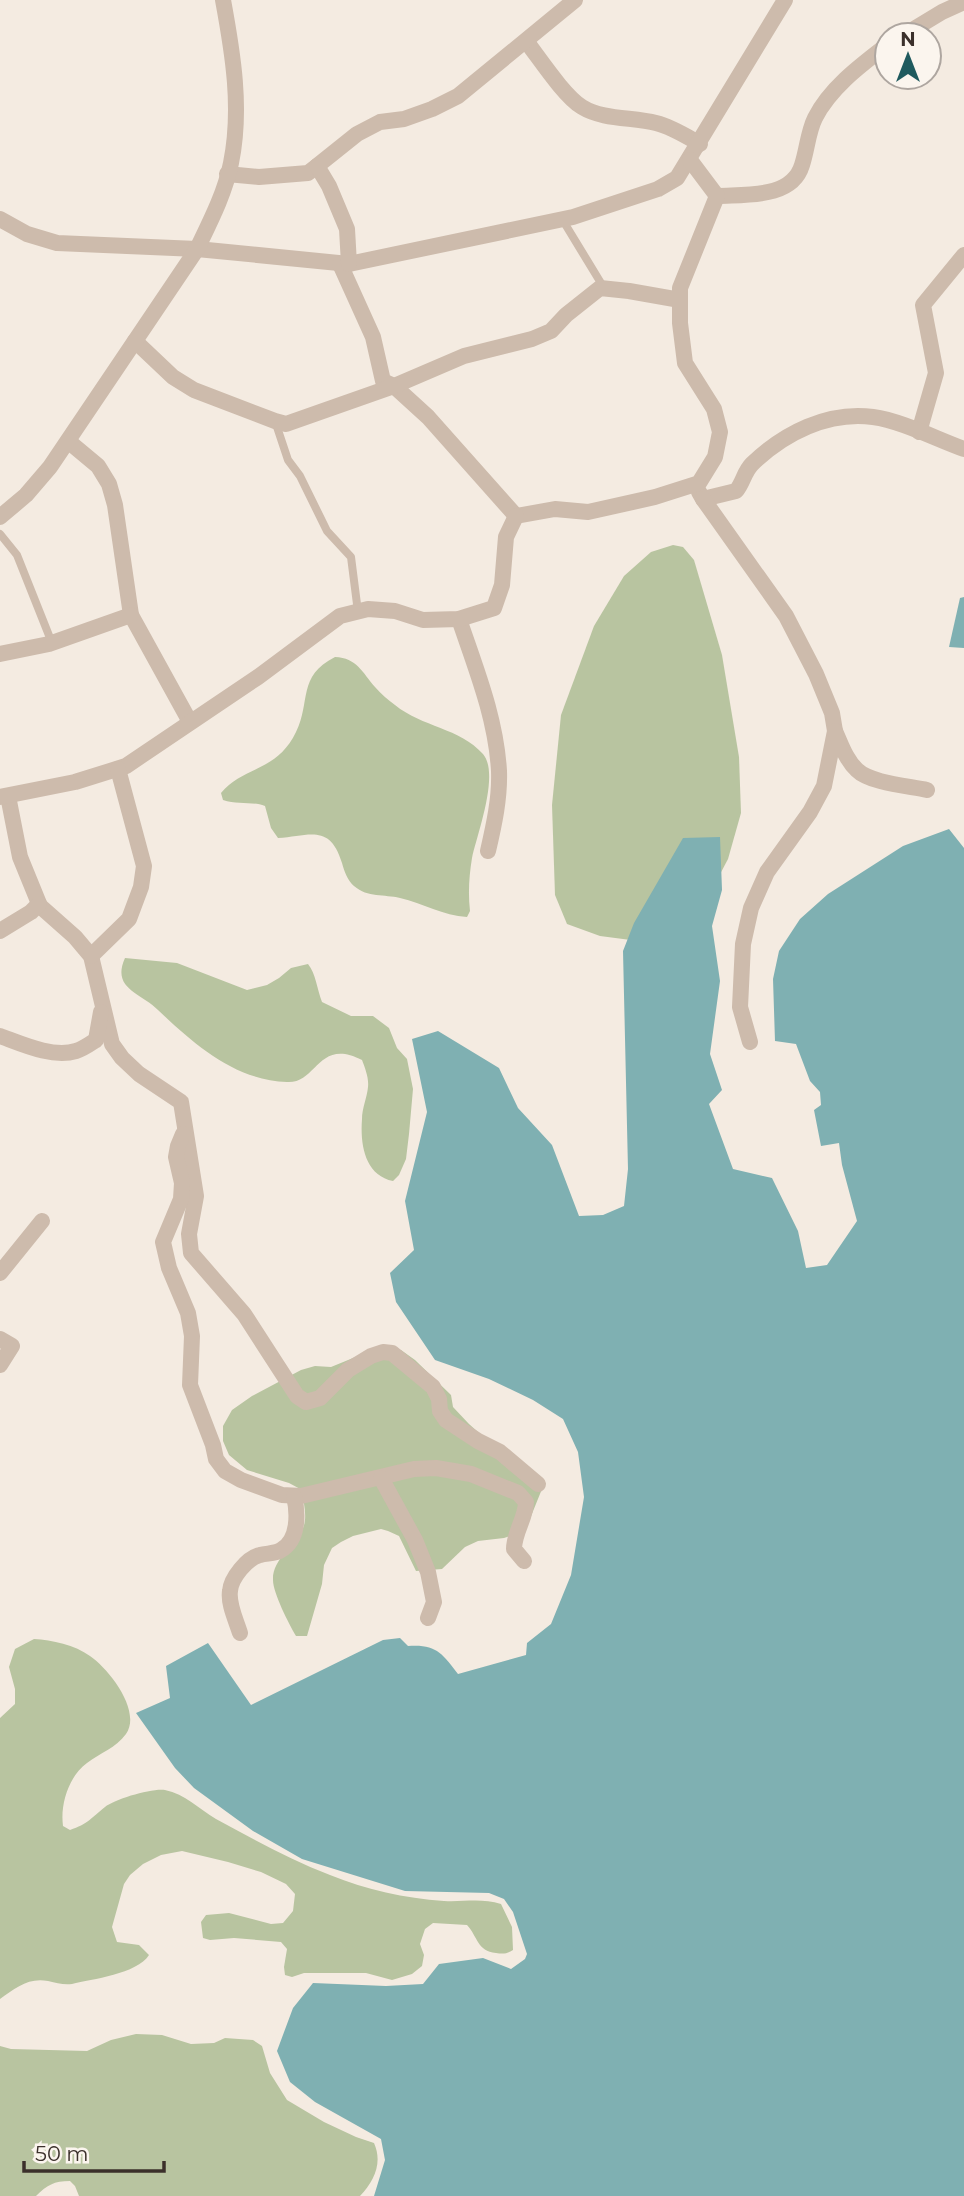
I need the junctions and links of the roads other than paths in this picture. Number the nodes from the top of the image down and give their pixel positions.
1 (223, 0) edge
2 (575, 0) edge
3 (785, 0) edge
4 (964, 2) edge
5 (927, 21) edge
6 (526, 41) junction
7 (873, 57) edge
8 (700, 144) junction
9 (690, 160) junction
10 (317, 166) junction
11 (228, 174) junction
12 (717, 196) junction
13 (0, 219) edge
14 (562, 219) junction
15 (197, 249) junction
16 (964, 255) edge
17 (345, 264) junction
18 (604, 288) junction
19 (680, 300) junction
20 (135, 341) junction
21 (394, 386) junction
22 (275, 421) junction
23 (919, 432) junction
24 (68, 441) junction
25 (964, 449) edge
26 (694, 484) junction
27 (703, 499) junction
28 (516, 516) junction
29 (0, 517) edge
30 (0, 534) edge
31 (358, 612) junction
32 (131, 615) junction
33 (459, 619) junction
34 (52, 643) junction
35 (0, 654) edge
36 (190, 722) junction
37 (835, 731) junction
38 (118, 769) junction
39 (928, 790) dead end
40 (4, 797) edge
41 (488, 852) dead end
42 (39, 904) junction
43 (0, 931) edge
44 (91, 956) junction
45 (102, 1005) junction
46 (0, 1036) edge
47 (750, 1042) dead end
48 (185, 1129) junction
49 (43, 1221) dead end
50 (0, 1273) edge
51 (0, 1339) edge
52 (0, 1365) edge
53 (381, 1478) junction
54 (538, 1484) dead end
55 (294, 1496) junction
56 (524, 1561) dead end
57 (428, 1618) dead end
58 (240, 1633) dead end

1 - 11 street
2 - 6 street
3 - 8 street
4 - 5 street
6 - 8 street
6 - 10 street
7 - 12 street
8 - 9 street
9 - 12 street
9 - 14 street
10 - 11 street
10 - 17 street
11 - 15 street
12 - 19 street
13 - 15 street
14 - 17 street
14 - 18 lane
15 - 17 street
15 - 20 street
16 - 23 street
17 - 21 street
18 - 19 street
18 - 21 street
19 - 26 street
20 - 22 street
20 - 24 street
21 - 22 street
21 - 28 street
22 - 31 lane
23 - 25 street
23 - 27 street
24 - 29 street
24 - 32 street
26 - 27 street
26 - 28 street
27 - 37 street
28 - 33 street
30 - 34 lane
31 - 33 street
31 - 36 street
32 - 34 street
32 - 36 street
33 - 41 street
34 - 35 street
36 - 38 street
37 - 39 street
37 - 47 street
38 - 40 street
38 - 44 street
40 - 42 street
42 - 43 street
42 - 44 street
44 - 45 street
45 - 46 street
45 - 48 street
48 - 54 street
48 - 55 street
49 - 50 street
51 - 52 street
53 - 55 street
53 - 56 street
53 - 57 street
55 - 58 street

